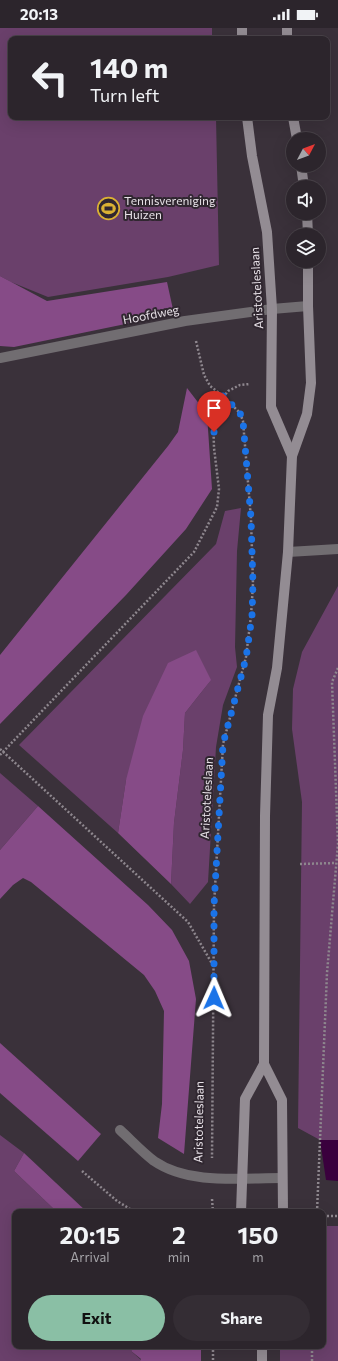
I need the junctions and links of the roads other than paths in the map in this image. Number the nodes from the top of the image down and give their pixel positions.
1 (247, 120) edge
2 (293, 120) edge
3 (295, 132) edge
4 (308, 268) edge
5 (308, 306) junction
6 (272, 309) junction
7 (0, 358) edge
8 (292, 456) junction
9 (338, 549) edge
10 (288, 552) junction
11 (264, 1064) junction
12 (120, 1130) dead end
13 (242, 1178) junction
14 (282, 1178) junction
15 (241, 1209) edge
16 (283, 1209) edge
17 (262, 1349) edge
18 (262, 1361) edge

1 - 6 street, Aristoteleslaan
2 - 3 street
4 - 5 street, Aristoteleslaan
5 - 6 street, Hoofdweg
5 - 8 street, Aristoteleslaan
6 - 7 street, Hoofdweg
6 - 8 street, Aristoteleslaan
8 - 10 street, Aristoteleslaan
9 - 10 street
10 - 11 street, Aristoteleslaan
11 - 13 street, Aristoteleslaan
11 - 14 street, Aristoteleslaan
12 - 13 street
13 - 14 street
13 - 15 street, Aristoteleslaan
14 - 16 street, Aristoteleslaan
17 - 18 street

